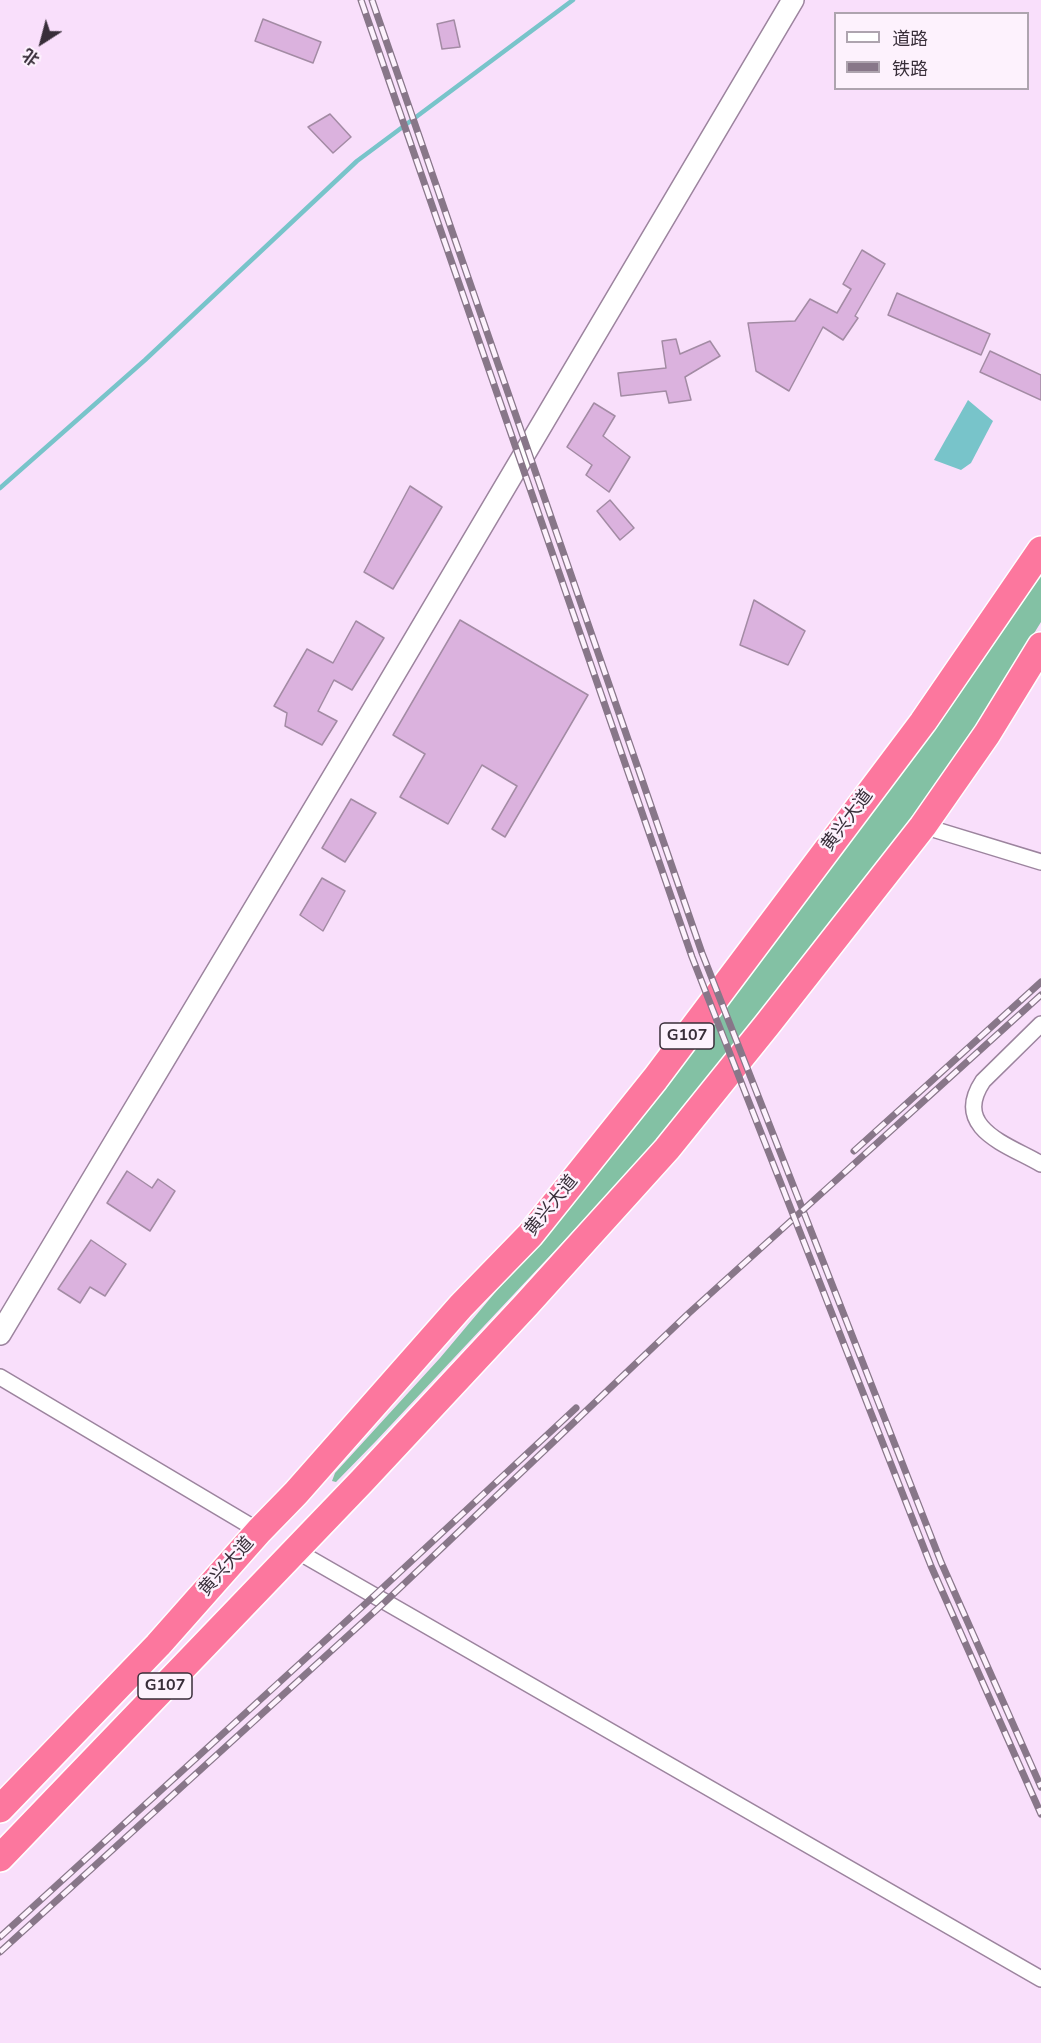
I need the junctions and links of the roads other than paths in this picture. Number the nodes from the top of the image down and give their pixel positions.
1 (793, 0) edge
2 (1041, 550) edge
3 (1041, 646) edge
4 (923, 826) junction
5 (1041, 862) edge
6 (1041, 1024) edge
7 (1041, 1164) edge
8 (0, 1334) edge
9 (0, 1377) edge
10 (259, 1531) junction
11 (295, 1550) junction
12 (0, 1809) edge
13 (0, 1858) edge
14 (1041, 1979) edge

1 - 8 street
2 - 10 highway, 黄兴大道 / G107
3 - 4 highway, 黄兴大道 / G107
4 - 5 street
4 - 11 highway, 黄兴大道 / G107
6 - 7 street
9 - 10 street
10 - 12 highway, 黄兴大道 / G107
11 - 13 highway, 黄兴大道 / G107
11 - 14 street

